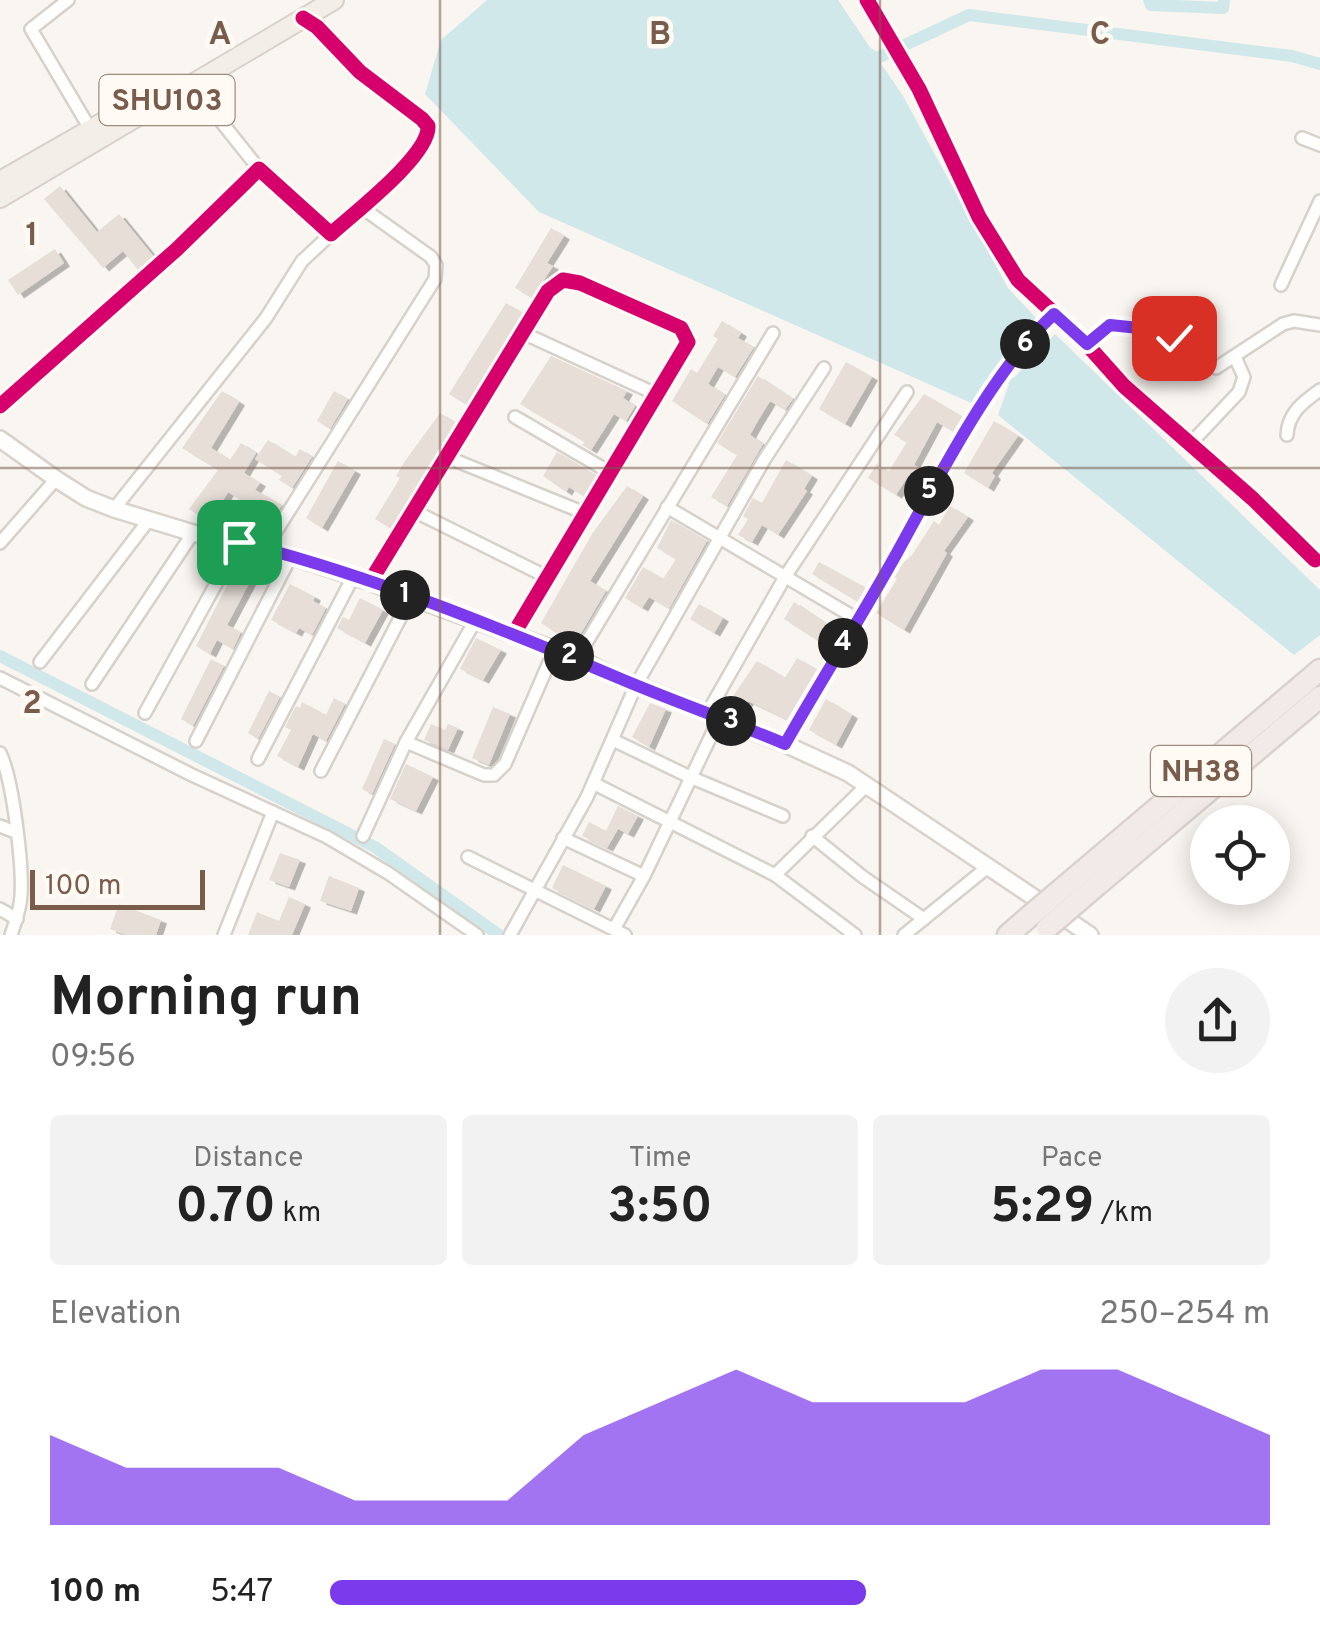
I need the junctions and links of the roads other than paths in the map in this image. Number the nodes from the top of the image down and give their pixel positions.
1 (68, 0) edge
2 (311, 0) edge
3 (334, 0) edge
4 (866, 0) edge
5 (303, 18) junction
6 (192, 86) junction
7 (94, 136) junction
8 (1302, 138) dead end
9 (1320, 144) edge
10 (259, 168) junction
11 (0, 181) edge
12 (0, 198) edge
13 (1320, 201) edge
14 (360, 207) junction
15 (332, 234) junction
16 (1280, 285) dead end
17 (1054, 314) junction
18 (1320, 325) edge
19 (773, 332) dead end
20 (522, 333) junction
21 (1087, 344) junction
22 (1235, 357) junction
23 (824, 368) dead end
24 (1320, 390) edge
25 (907, 392) dead end
26 (658, 395) junction
27 (0, 406) edge
28 (514, 416) dead end
29 (1287, 434) dead end
30 (0, 439) edge
31 (1190, 444) junction
32 (447, 456) junction
33 (611, 474) junction
34 (56, 479) junction
35 (667, 507) junction
36 (114, 510) junction
37 (412, 510) junction
38 (587, 514) junction
39 (148, 521) junction
40 (193, 533) junction
41 (721, 538) junction
42 (239, 542) junction
43 (0, 543) edge
44 (265, 549) junction
45 (292, 556) junction
46 (1315, 560) dead end
47 (547, 577) junction
48 (785, 577) junction
49 (353, 578) junction
50 (370, 582) junction
51 (411, 597) junction
52 (857, 619) junction
53 (475, 621) junction
54 (513, 635) junction
55 (554, 651) junction
56 (577, 658) junction
57 (40, 662) dead end
58 (1320, 670) edge
59 (0, 678) edge
60 (92, 684) dead end
61 (636, 685) junction
62 (1320, 697) edge
63 (145, 713) dead end
64 (714, 714) junction
65 (613, 740) junction
66 (196, 741) dead end
67 (406, 742) junction
68 (785, 744) junction
69 (0, 753) edge
70 (258, 759) dead end
71 (321, 771) dead end
72 (690, 778) junction
73 (593, 783) junction
74 (866, 786) junction
75 (273, 812) junction
76 (782, 816) dead end
77 (670, 822) junction
78 (0, 826) edge
79 (15, 832) junction
80 (363, 836) dead end
81 (812, 836) junction
82 (563, 838) junction
83 (468, 856) dead end
84 (989, 866) junction
85 (774, 875) junction
86 (644, 876) junction
87 (1089, 878) junction
88 (534, 890) junction
89 (0, 910) edge
90 (924, 919) junction
91 (18, 920) junction
92 (1039, 926) edge
93 (620, 932) edge
94 (11, 935) edge
95 (224, 935) edge
96 (477, 935) edge
97 (510, 935) edge
98 (855, 935) edge
99 (904, 935) edge
100 (1008, 935) edge
101 (1090, 935) edge

1 - 7 street
2 - 7 main road, SHU103
3 - 5 main road, SHU103
4 - 17 street
5 - 6 main road, SHU103
5 - 14 street
6 - 7 main road, SHU103
6 - 10 street
7 - 11 main road, SHU103
7 - 12 main road, SHU103
8 - 9 street
10 - 15 street
10 - 27 street
13 - 16 street
14 - 15 street
14 - 44 street
15 - 36 street
17 - 21 street
17 - 52 street
18 - 22 street
19 - 35 street
20 - 26 street
20 - 26 street
20 - 32 street
21 - 22 street
21 - 31 street
22 - 31 street
23 - 41 street
24 - 29 street
25 - 48 street
26 - 33 street
28 - 33 street
30 - 34 main road
31 - 46 street
32 - 37 street
32 - 38 street
33 - 38 street
34 - 36 main road
34 - 43 street
35 - 41 street
35 - 56 street
36 - 39 main road
37 - 47 street
37 - 50 street
38 - 47 street
39 - 40 main road
39 - 57 street
40 - 42 main road
40 - 60 street
41 - 48 street
41 - 61 street
42 - 44 main road
42 - 63 street
44 - 45 main road
45 - 49 main road
45 - 66 street
47 - 54 street
48 - 52 street
48 - 64 street
49 - 50 main road
49 - 70 street
50 - 51 main road
51 - 53 main road
51 - 71 street
52 - 68 street
53 - 54 main road
53 - 67 street
54 - 55 main road
55 - 56 main road
55 - 67 street
56 - 61 main road
58 - 87 highway, NH38
59 - 75 street
61 - 64 main road
61 - 65 street
62 - 87 highway, NH38
64 - 68 main road
64 - 72 street
65 - 72 street
65 - 73 street
67 - 80 street
68 - 74 main road
69 - 79 street
72 - 76 street
72 - 77 street
73 - 77 street
73 - 82 street
74 - 81 street
74 - 84 main road
75 - 95 street
75 - 96 street
77 - 85 street
77 - 86 street
78 - 79 street
79 - 91 street
81 - 85 street
81 - 90 street
82 - 86 street
82 - 88 street
83 - 88 street
84 - 90 street
84 - 101 main road
85 - 98 street
86 - 93 street
87 - 92 highway, NH38, bridge
88 - 93 street
88 - 97 street
89 - 91 street
90 - 99 street
91 - 94 street
92 - 100 highway, NH38

